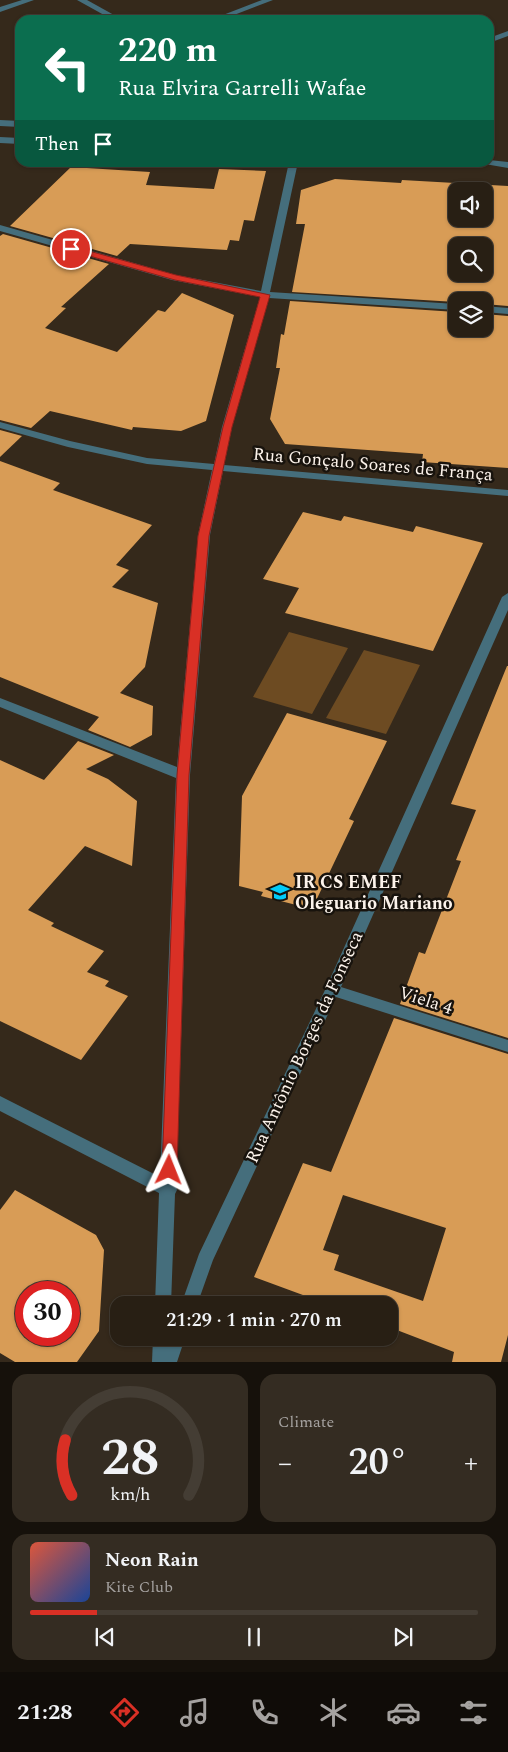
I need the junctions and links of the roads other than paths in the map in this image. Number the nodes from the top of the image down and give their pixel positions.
1 (30, 0) edge
2 (81, 0) edge
3 (269, 0) edge
4 (0, 10) edge
5 (110, 15) edge
6 (228, 15) edge
7 (508, 33) edge
8 (494, 39) edge
9 (0, 123) edge
10 (15, 124) edge
11 (0, 140) edge
12 (15, 141) edge
13 (494, 164) edge
14 (508, 165) edge
15 (293, 167) edge
16 (0, 228) edge
17 (265, 295) junction
18 (448, 306) edge
19 (493, 310) edge
20 (508, 311) edge
21 (0, 425) edge
22 (219, 469) junction
23 (508, 493) edge
24 (508, 597) edge
25 (0, 702) edge
26 (183, 775) junction
27 (332, 990) junction
28 (508, 1046) edge
29 (0, 1103) edge
30 (169, 1190) junction
31 (163, 1296) edge
32 (191, 1296) edge
33 (162, 1346) edge
34 (174, 1346) edge
35 (161, 1362) edge
36 (168, 1362) edge

1 - 4 street
2 - 5 street
3 - 6 street
7 - 8 street
9 - 10 street
11 - 12 street
13 - 14 street
15 - 17 street
16 - 17 street
17 - 18 street
17 - 22 street
19 - 20 street
21 - 22 street, Rua Gonçalo Soares de França
22 - 23 street, Rua Gonçalo Soares de França
22 - 26 street
24 - 27 street, Rua Antônio Borges da Fonseca
25 - 26 street
26 - 30 street
27 - 28 street, Viela 4
27 - 32 street, Rua Antônio Borges da Fonseca
29 - 30 street
30 - 31 street
33 - 35 street
34 - 36 street

